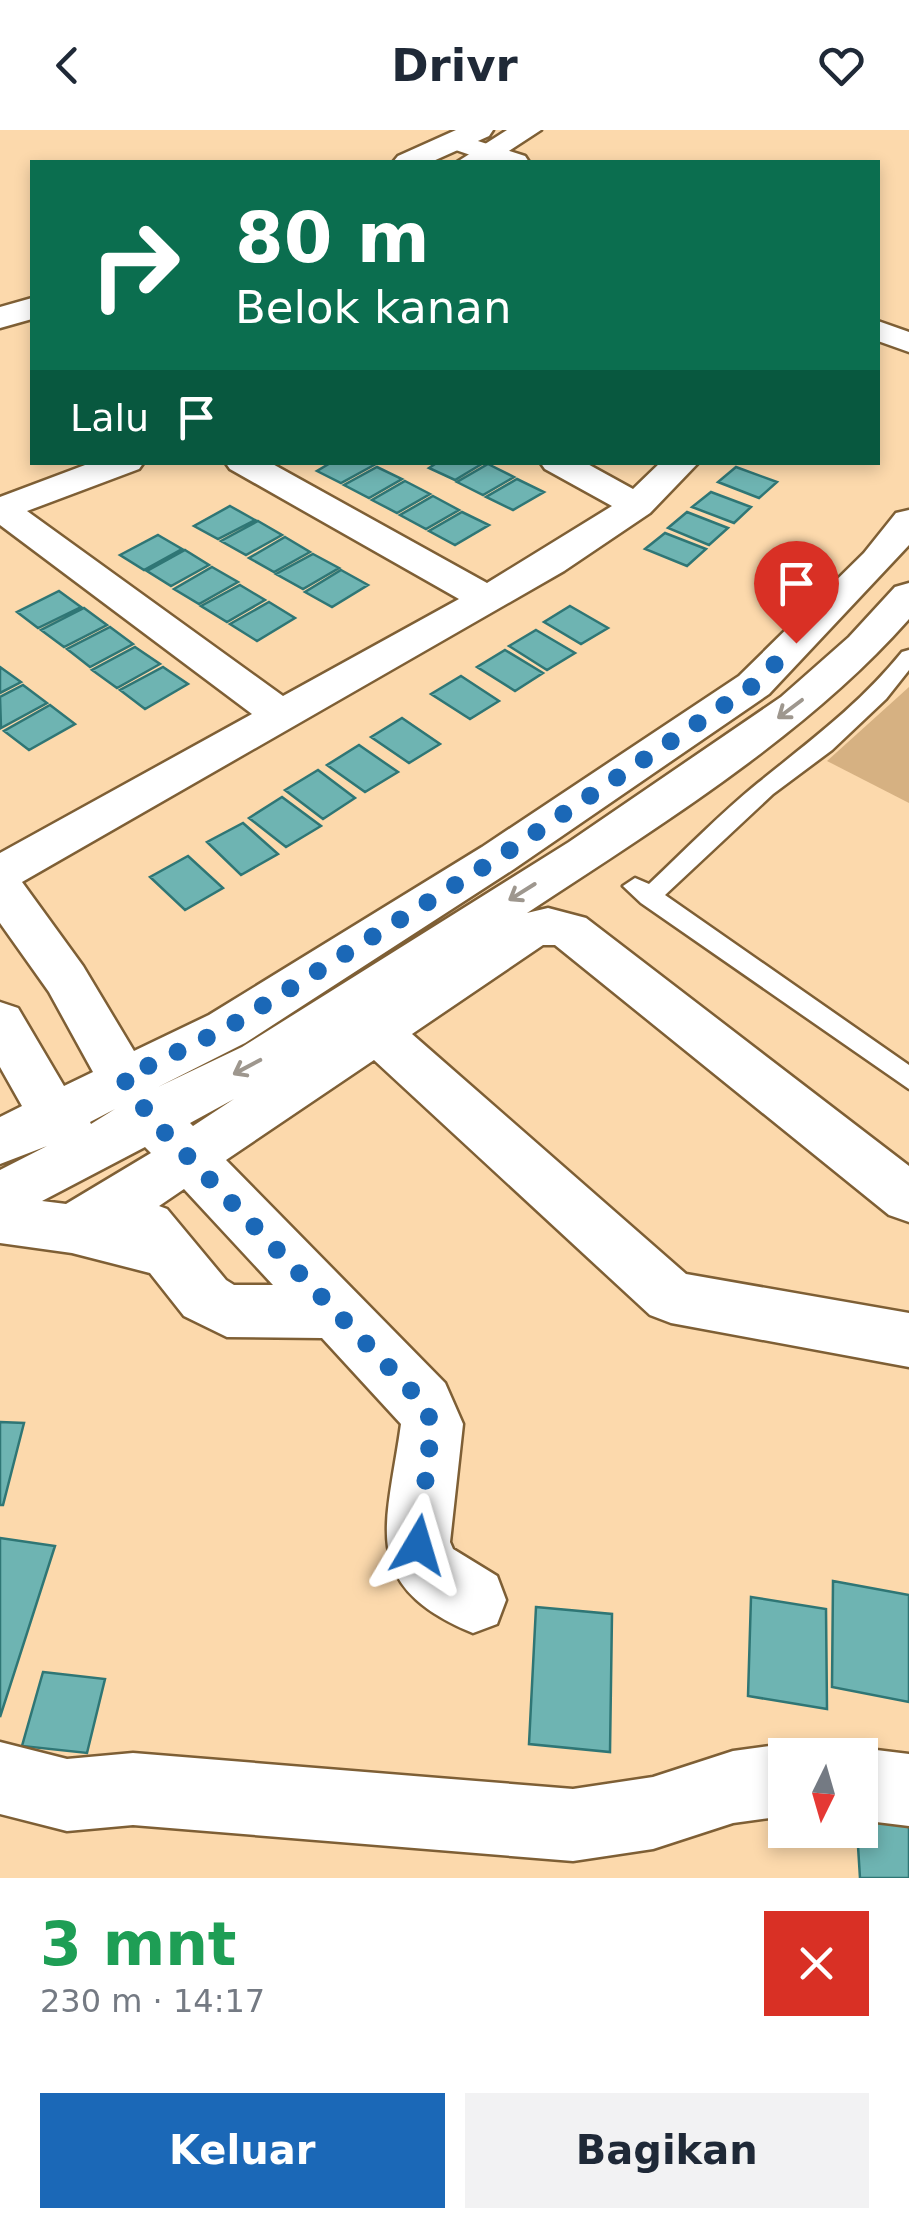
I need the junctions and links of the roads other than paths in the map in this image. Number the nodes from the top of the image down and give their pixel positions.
1 (527, 130) edge
2 (462, 154) edge
3 (880, 307) edge
4 (30, 309) edge
5 (0, 318) edge
6 (909, 319) edge
7 (880, 331) edge
8 (30, 338) edge
9 (909, 343) edge
10 (0, 348) edge
11 (120, 465) edge
12 (247, 465) edge
13 (563, 465) edge
14 (679, 465) edge
15 (636, 505) junction
16 (1, 509) edge
17 (909, 521) edge
18 (909, 595) edge
19 (490, 600) junction
20 (817, 622) junction
21 (886, 651) edge
22 (284, 717) junction
23 (7, 865) edge
24 (0, 1022) edge
25 (378, 1033) junction
26 (909, 1079) edge
27 (154, 1118) junction
28 (68, 1133) junction
29 (0, 1142) edge
30 (909, 1198) edge
31 (126, 1199) junction
32 (5, 1210) edge
33 (72, 1229) junction
34 (167, 1252) junction
35 (334, 1312) junction
36 (909, 1340) edge
37 (473, 1600) dead end
38 (0, 1778) edge
39 (768, 1782) edge
40 (878, 1786) edge
41 (909, 1790) edge

1 - 2 street
3 - 6 street
4 - 5 street
7 - 9 street
8 - 10 street
11 - 16 street
12 - 19 street
13 - 15 street
14 - 15 street
15 - 19 street
16 - 22 street
17 - 20 street
18 - 21 street
19 - 22 street
20 - 21 street
20 - 27 street
21 - 26 lane
21 -> 27 street
22 - 23 street
23 - 27 street
24 - 28 street
25 - 27 street
25 - 30 street
25 - 36 street
27 - 28 street
27 - 31 street
27 - 35 street
28 - 29 street
28 - 31 street
28 - 32 street
31 - 33 street
31 - 34 street
32 - 33 street
33 - 34 street
34 - 35 street
35 - 37 street
38 - 39 street
40 - 41 street

